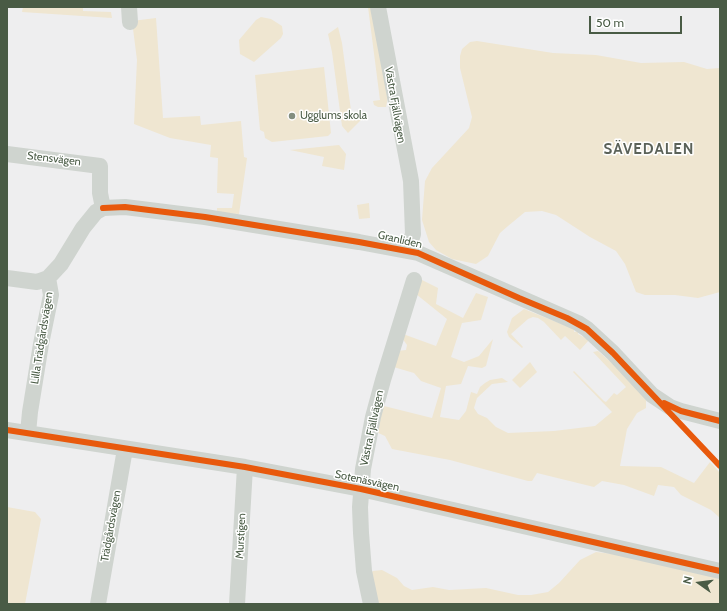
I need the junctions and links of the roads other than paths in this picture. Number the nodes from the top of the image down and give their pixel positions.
1 (378, 7) edge
2 (7, 154) edge
3 (102, 208) junction
4 (408, 250) junction
5 (7, 278) edge
6 (48, 278) junction
7 (414, 280) dead end
8 (720, 421) edge
9 (7, 430) edge
10 (28, 433) junction
11 (124, 449) junction
12 (246, 467) junction
13 (361, 489) junction
14 (720, 570) edge
15 (98, 604) edge
16 (237, 604) edge
17 (371, 604) edge

1 - 4 street, Västra Fjällvägen
2 - 3 street, Stensvägen
3 - 4 street, Granliden
3 - 6 street, Lilla Trädgårdsvägen
4 - 8 street, Granliden
5 - 6 street
6 - 10 street, Lilla Trädgårdsvägen
7 - 13 street, Västra Fjällvägen
9 - 10 street, Sotenäsvägen
10 - 11 street, Sotenäsvägen
11 - 12 street, Sotenäsvägen
11 - 15 street, Trädgårdsvägen
12 - 13 street, Sotenäsvägen
12 - 16 street, Murstigen
13 - 14 street, Sotenäsvägen
13 - 17 street, Västra Fjällvägen

